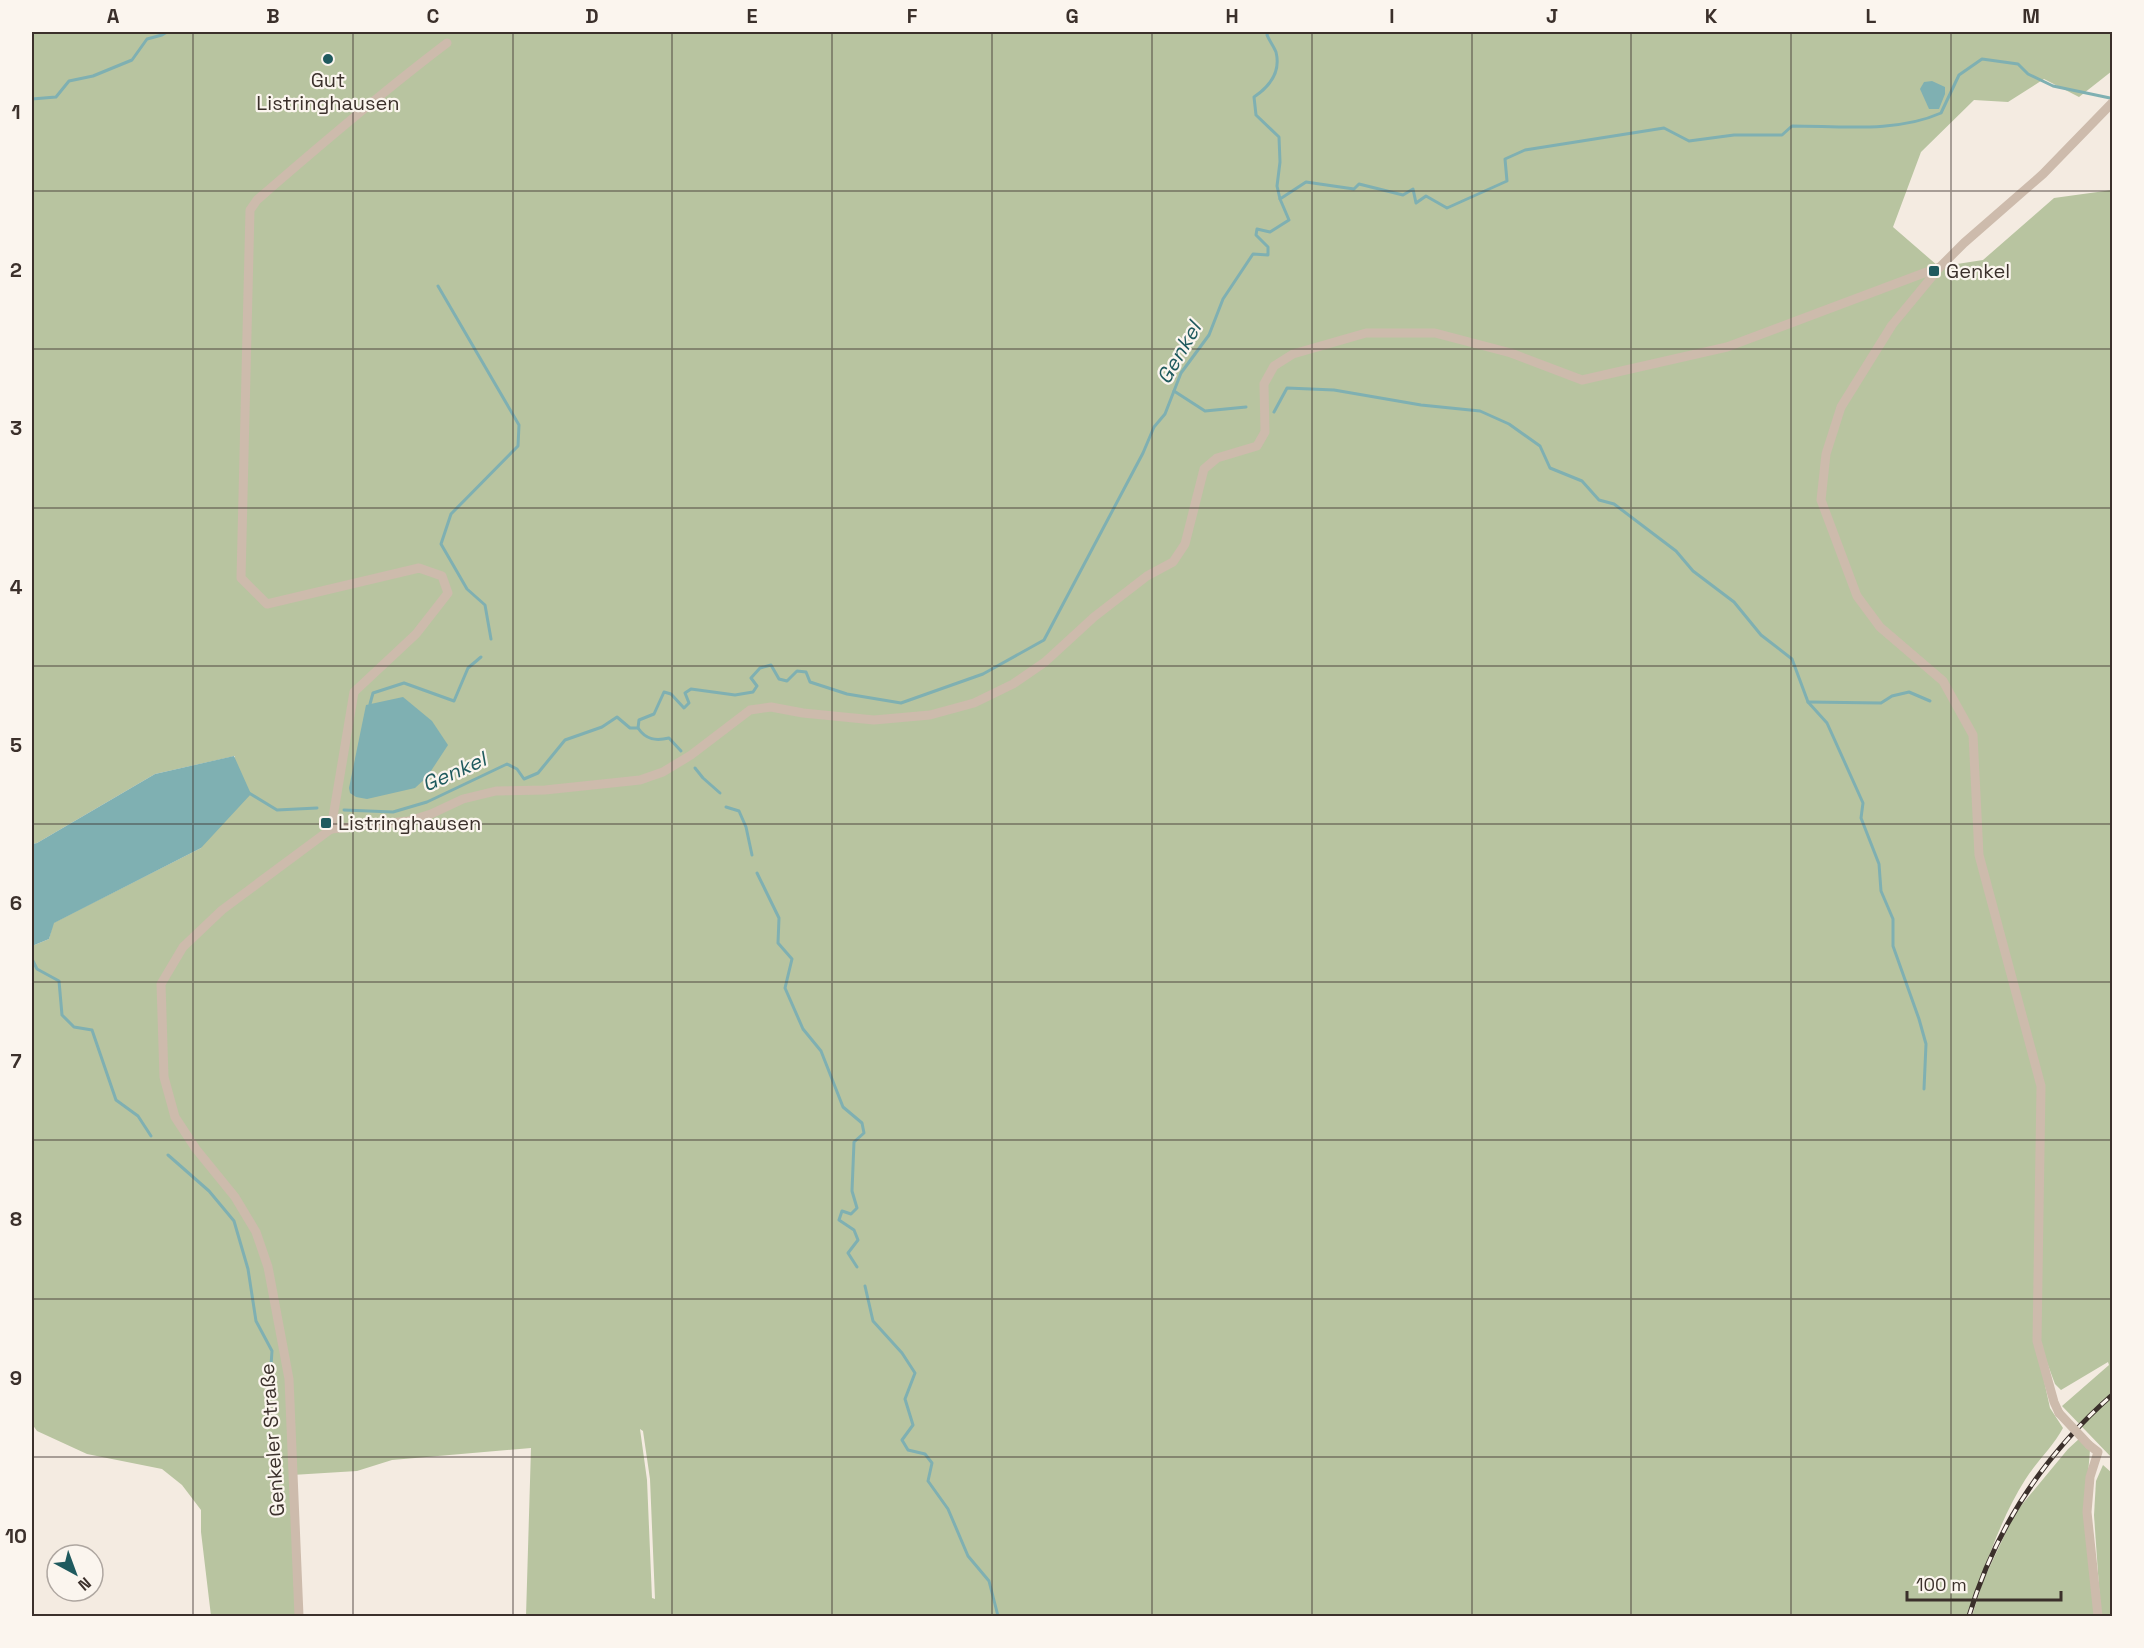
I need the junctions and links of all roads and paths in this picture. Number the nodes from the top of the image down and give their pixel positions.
1 (447, 43) dead end
2 (2112, 103) edge
3 (1940, 267) junction
4 (332, 829) junction
5 (300, 1617) edge
6 (2098, 1617) edge

1 - 4 street
2 - 3 street
3 - 4 street
3 - 6 street, bridge
4 - 5 street, Genkeler Straße

